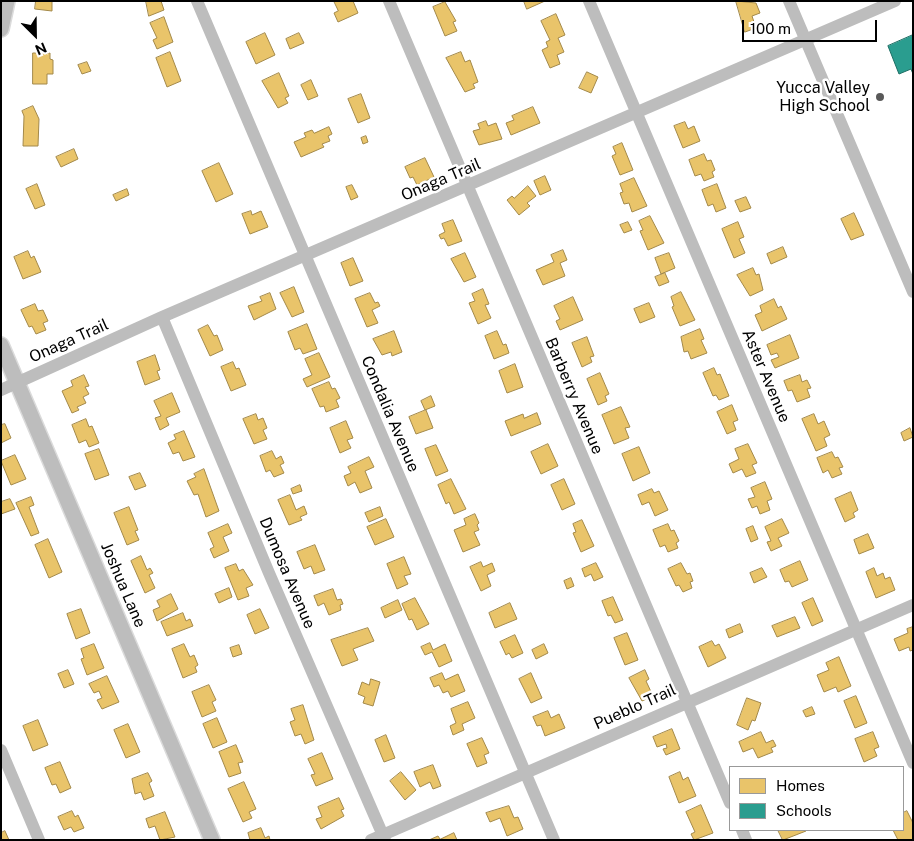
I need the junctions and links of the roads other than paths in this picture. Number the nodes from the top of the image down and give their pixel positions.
1 (7, 1) edge
2 (197, 1) edge
3 (389, 1) edge
4 (589, 1) edge
5 (790, 1) edge
6 (894, 1) edge
7 (1, 29) edge
8 (806, 40) junction
9 (636, 113) junction
10 (467, 186) junction
11 (306, 256) junction
12 (913, 292) edge
13 (162, 317) junction
14 (1, 345) edge
15 (17, 383) junction
16 (1, 390) edge
17 (913, 605) edge
18 (856, 628) junction
19 (686, 701) junction
20 (1, 750) edge
21 (913, 763) edge
22 (526, 774) junction
23 (729, 801) edge
24 (384, 837) edge
25 (39, 840) edge
26 (212, 840) edge
27 (371, 840) edge
28 (554, 840) edge

1 - 7 main road
2 - 11 street, Condalia Avenue
3 - 10 street, Barberry Avenue
4 - 9 street, Aster Avenue
5 - 8 street
6 - 8 street, Onaga Trail
8 - 9 street, Onaga Trail
8 - 12 street
9 - 10 street, Onaga Trail
9 - 18 street, Aster Avenue
10 - 11 street, Onaga Trail
10 - 19 street, Barberry Avenue
11 - 13 street, Onaga Trail
11 - 22 street, Condalia Avenue
13 - 15 street, Onaga Trail
13 - 24 street, Dumosa Avenue
14 - 15 main road, Joshua Lane
15 - 16 street, Onaga Trail
15 - 26 main road, Joshua Lane
17 - 18 street, Pueblo Trail
18 - 19 street, Pueblo Trail
18 - 21 street, Aster Avenue
19 - 22 street, Pueblo Trail
19 - 23 street, Barberry Avenue
20 - 25 street
22 - 24 street, Pueblo Trail
22 - 28 street, Condalia Avenue
24 - 27 street, Pueblo Trail

